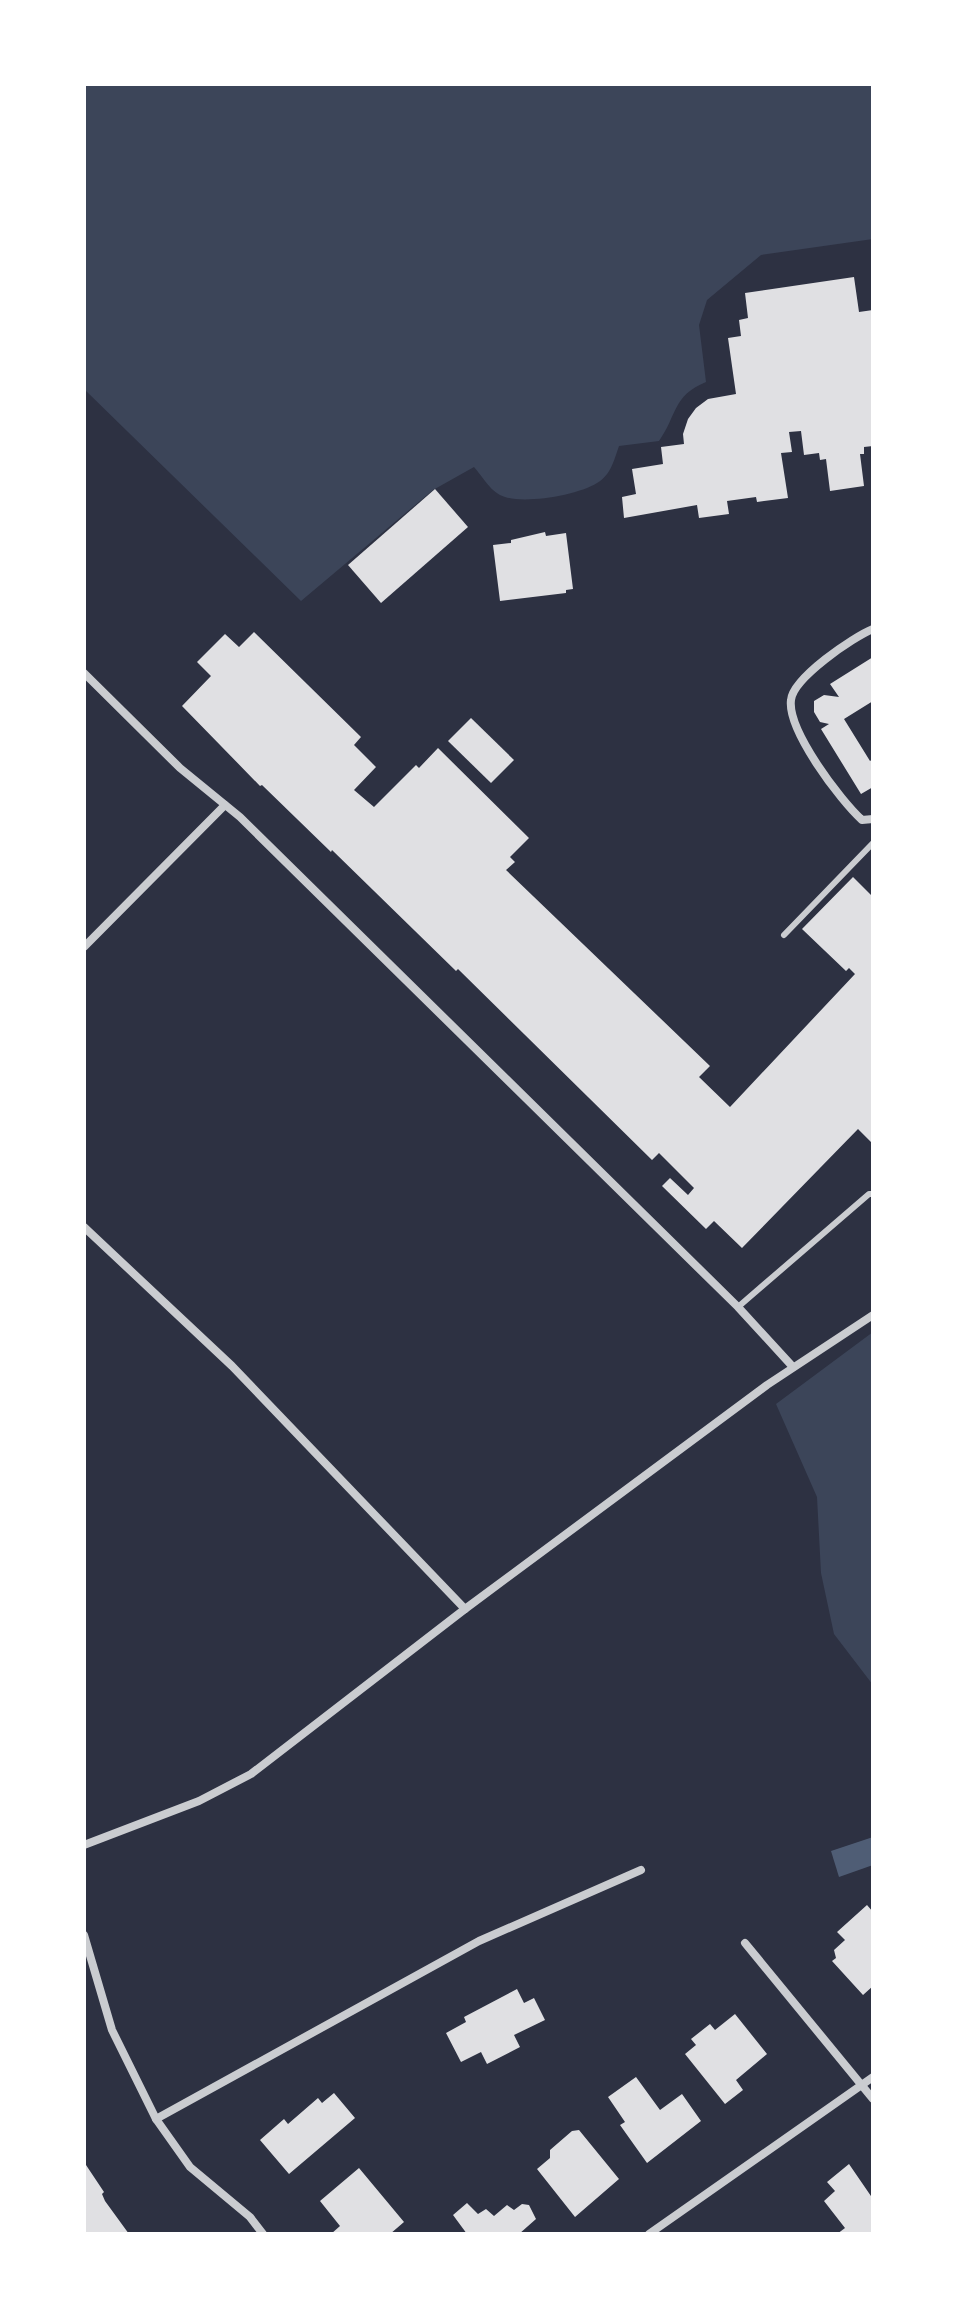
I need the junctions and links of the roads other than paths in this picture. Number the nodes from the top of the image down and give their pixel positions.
1 (873, 629) edge
2 (84, 673) edge
3 (225, 805) junction
4 (873, 819) edge
5 (873, 843) edge
6 (784, 935) dead end
7 (84, 947) edge
8 (873, 1194) edge
9 (84, 1227) edge
10 (738, 1307) junction
11 (873, 1315) edge
12 (793, 1367) junction
13 (465, 1609) junction
14 (84, 1845) edge
15 (641, 1870) dead end
16 (84, 1935) edge
17 (745, 1943) dead end
18 (873, 2077) edge
19 (861, 2084) junction
20 (873, 2099) edge
21 (156, 2119) junction
22 (263, 2234) edge
23 (649, 2234) edge

1 - 4 street
2 - 3 street
3 - 7 street
3 - 10 street
5 - 6 lane
8 - 10 lane
9 - 13 street
10 - 12 street
11 - 12 street
12 - 13 street
13 - 14 street
15 - 21 street
16 - 21 street
17 - 19 street
18 - 19 street
19 - 20 street
19 - 23 street
21 - 22 street

